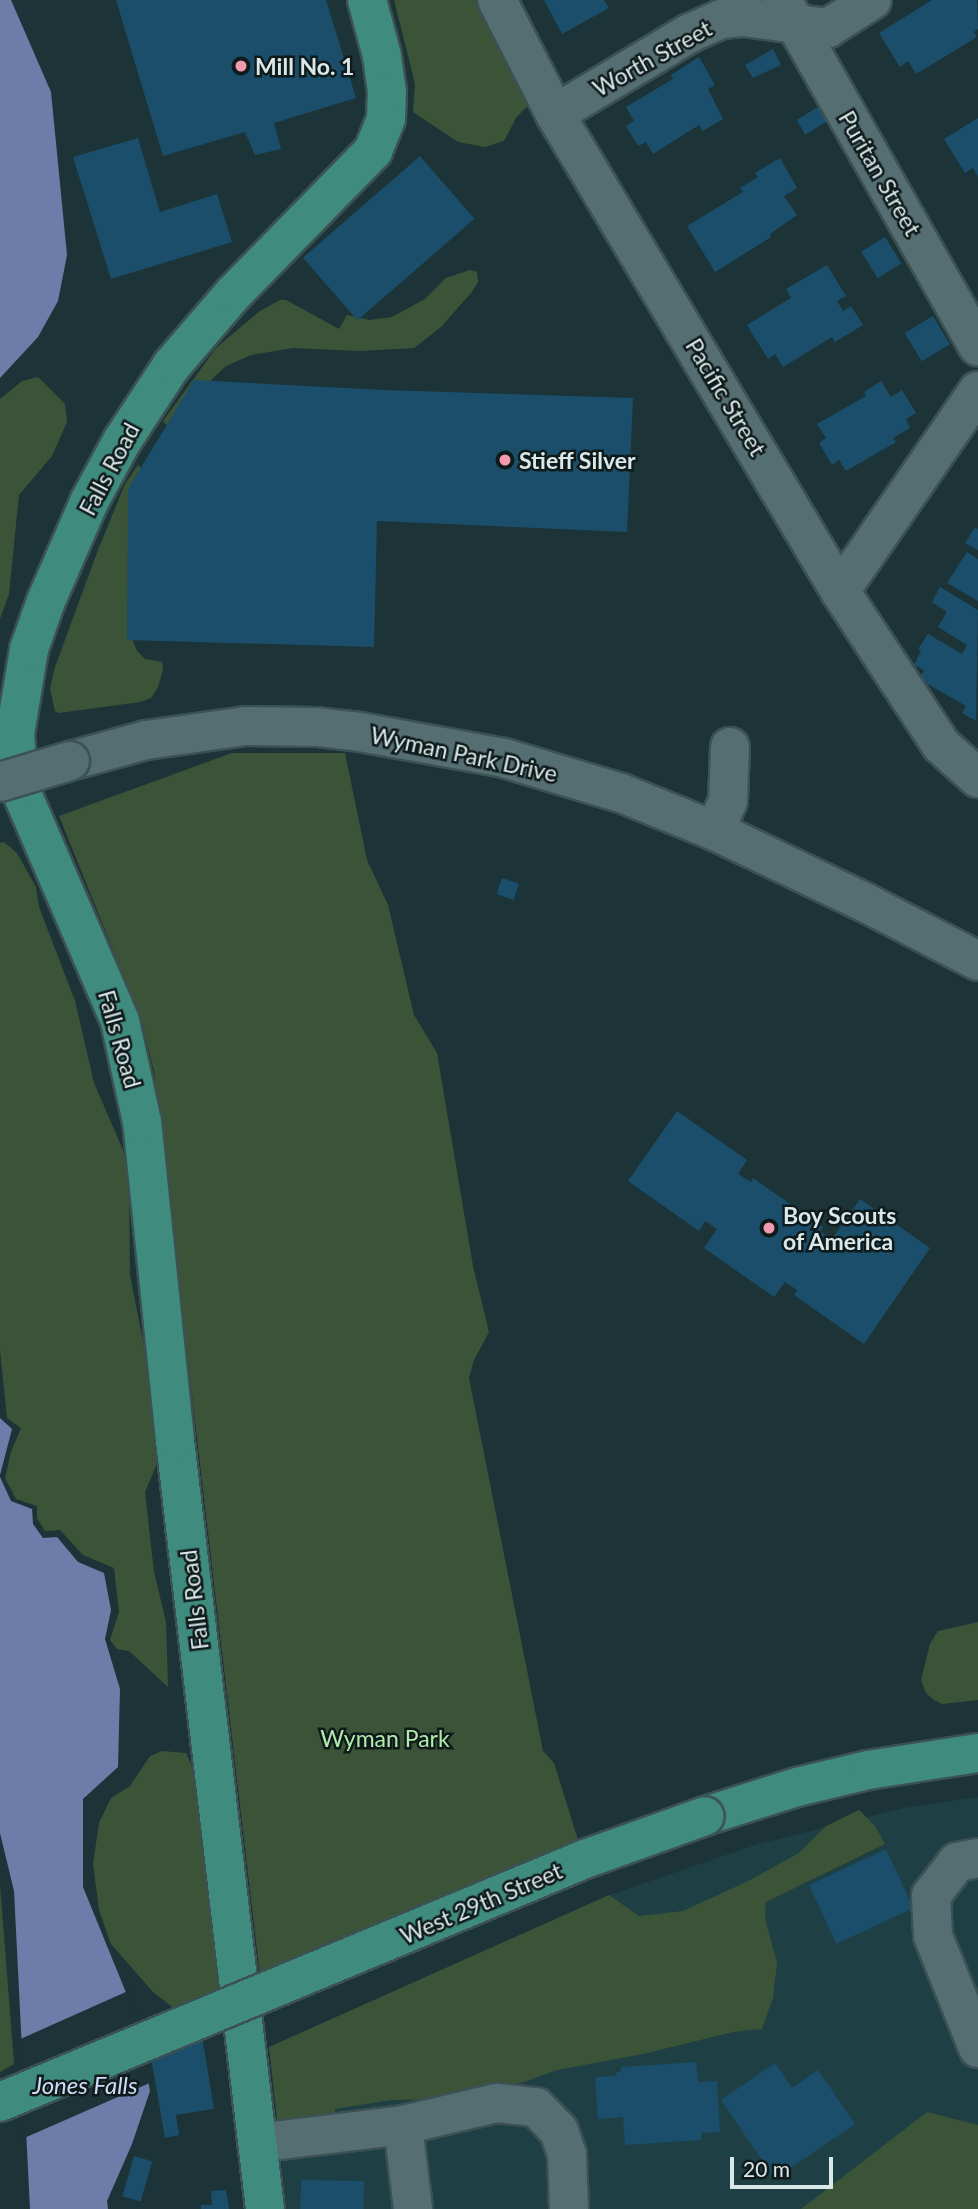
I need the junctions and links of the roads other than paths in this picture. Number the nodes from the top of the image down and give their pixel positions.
1 (367, 0) edge
2 (497, 0) edge
3 (872, 0) edge
4 (789, 13) edge
5 (555, 114) junction
6 (978, 346) edge
7 (978, 391) edge
8 (840, 591) junction
9 (730, 747) dead end
10 (978, 778) edge
11 (0, 782) edge
12 (716, 831) junction
13 (978, 961) edge
14 (978, 1753) edge
15 (978, 1858) edge
16 (978, 2048) edge
17 (0, 2102) edge
18 (403, 2125) junction
19 (257, 2143) junction
20 (265, 2209) edge
21 (413, 2209) edge
22 (569, 2209) edge

1 - 19 main road, Falls Road
2 - 5 street, Pacific Street
3 - 4 street, Worth Street
4 - 5 street, Worth Street
4 - 6 street, Puritan Street
5 - 8 street, Pacific Street
7 - 8 street
8 - 10 street, Pacific Street
9 - 12 street
11 - 12 street, Wyman Park Drive, bridge
12 - 13 street, Wyman Park Drive
14 - 17 main road, West 29th Street, bridge
15 - 16 street
18 - 19 street
18 - 21 street
18 - 22 street
19 - 20 main road, Falls Road

